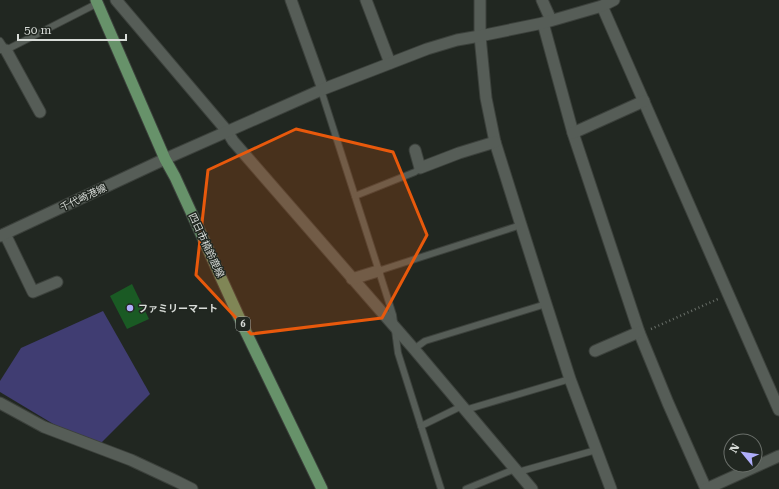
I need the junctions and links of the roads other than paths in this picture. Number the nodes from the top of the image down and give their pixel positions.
1 (116, 0) edge
2 (291, 0) edge
3 (366, 0) edge
4 (480, 0) edge
5 (542, 0) edge
6 (614, 0) edge
7 (97, 2) edge
8 (602, 6) junction
9 (547, 21) junction
10 (480, 36) junction
11 (2, 47) edge
12 (390, 63) junction
13 (322, 90) junction
14 (644, 101) junction
15 (40, 112) dead end
16 (227, 131) junction
17 (573, 133) junction
18 (495, 142) junction
19 (415, 150) dead end
20 (165, 159) junction
21 (420, 168) junction
22 (355, 196) junction
23 (521, 225) junction
24 (2, 235) edge
25 (378, 271) junction
26 (352, 279) junction
27 (56, 282) dead end
28 (546, 304) junction
29 (395, 326) junction
30 (639, 333) junction
31 (414, 349) junction
32 (595, 351) dead end
33 (570, 379) junction
34 (0, 403) edge
35 (463, 408) junction
36 (779, 410) edge
37 (422, 426) junction
38 (596, 450) junction
39 (779, 456) edge
40 (517, 471) junction
41 (192, 489) edge
42 (322, 489) edge
43 (441, 489) edge
44 (466, 489) edge
45 (532, 489) edge
46 (611, 489) edge
47 (706, 489) edge

1 - 16 street
2 - 13 street
3 - 12 street
4 - 10 street
5 - 9 street
6 - 8 street, 千代崎港線
7 - 11 lane
7 - 20 main road, 四日市楠鈴鹿線 / 6
8 - 9 street, 千代崎港線
8 - 14 street
9 - 10 street, 千代崎港線
9 - 17 street
10 - 12 street, 千代崎港線
10 - 18 street
11 - 15 street
12 - 13 street, 千代崎港線
13 - 16 street, 千代崎港線
13 - 22 lane
14 - 17 street
14 - 36 street
16 - 20 street, 千代崎港線
16 - 26 street
17 - 30 street
18 - 21 street
18 - 23 street
19 - 21 street
20 - 24 street, 千代崎港線
20 - 42 main road, 四日市楠鈴鹿線 / 6
21 - 22 lane
22 - 25 lane
23 - 25 lane
23 - 28 street
24 - 27 street
25 - 26 street
25 - 29 lane
26 - 29 street
28 - 31 lane
28 - 33 street
29 - 31 street
29 - 37 lane
30 - 32 street
30 - 47 street
31 - 35 street
33 - 35 lane
33 - 38 street
34 - 41 street
35 - 37 lane
35 - 40 street
37 - 43 lane
38 - 40 lane
38 - 46 street
39 - 47 street
40 - 44 lane
40 - 45 street

